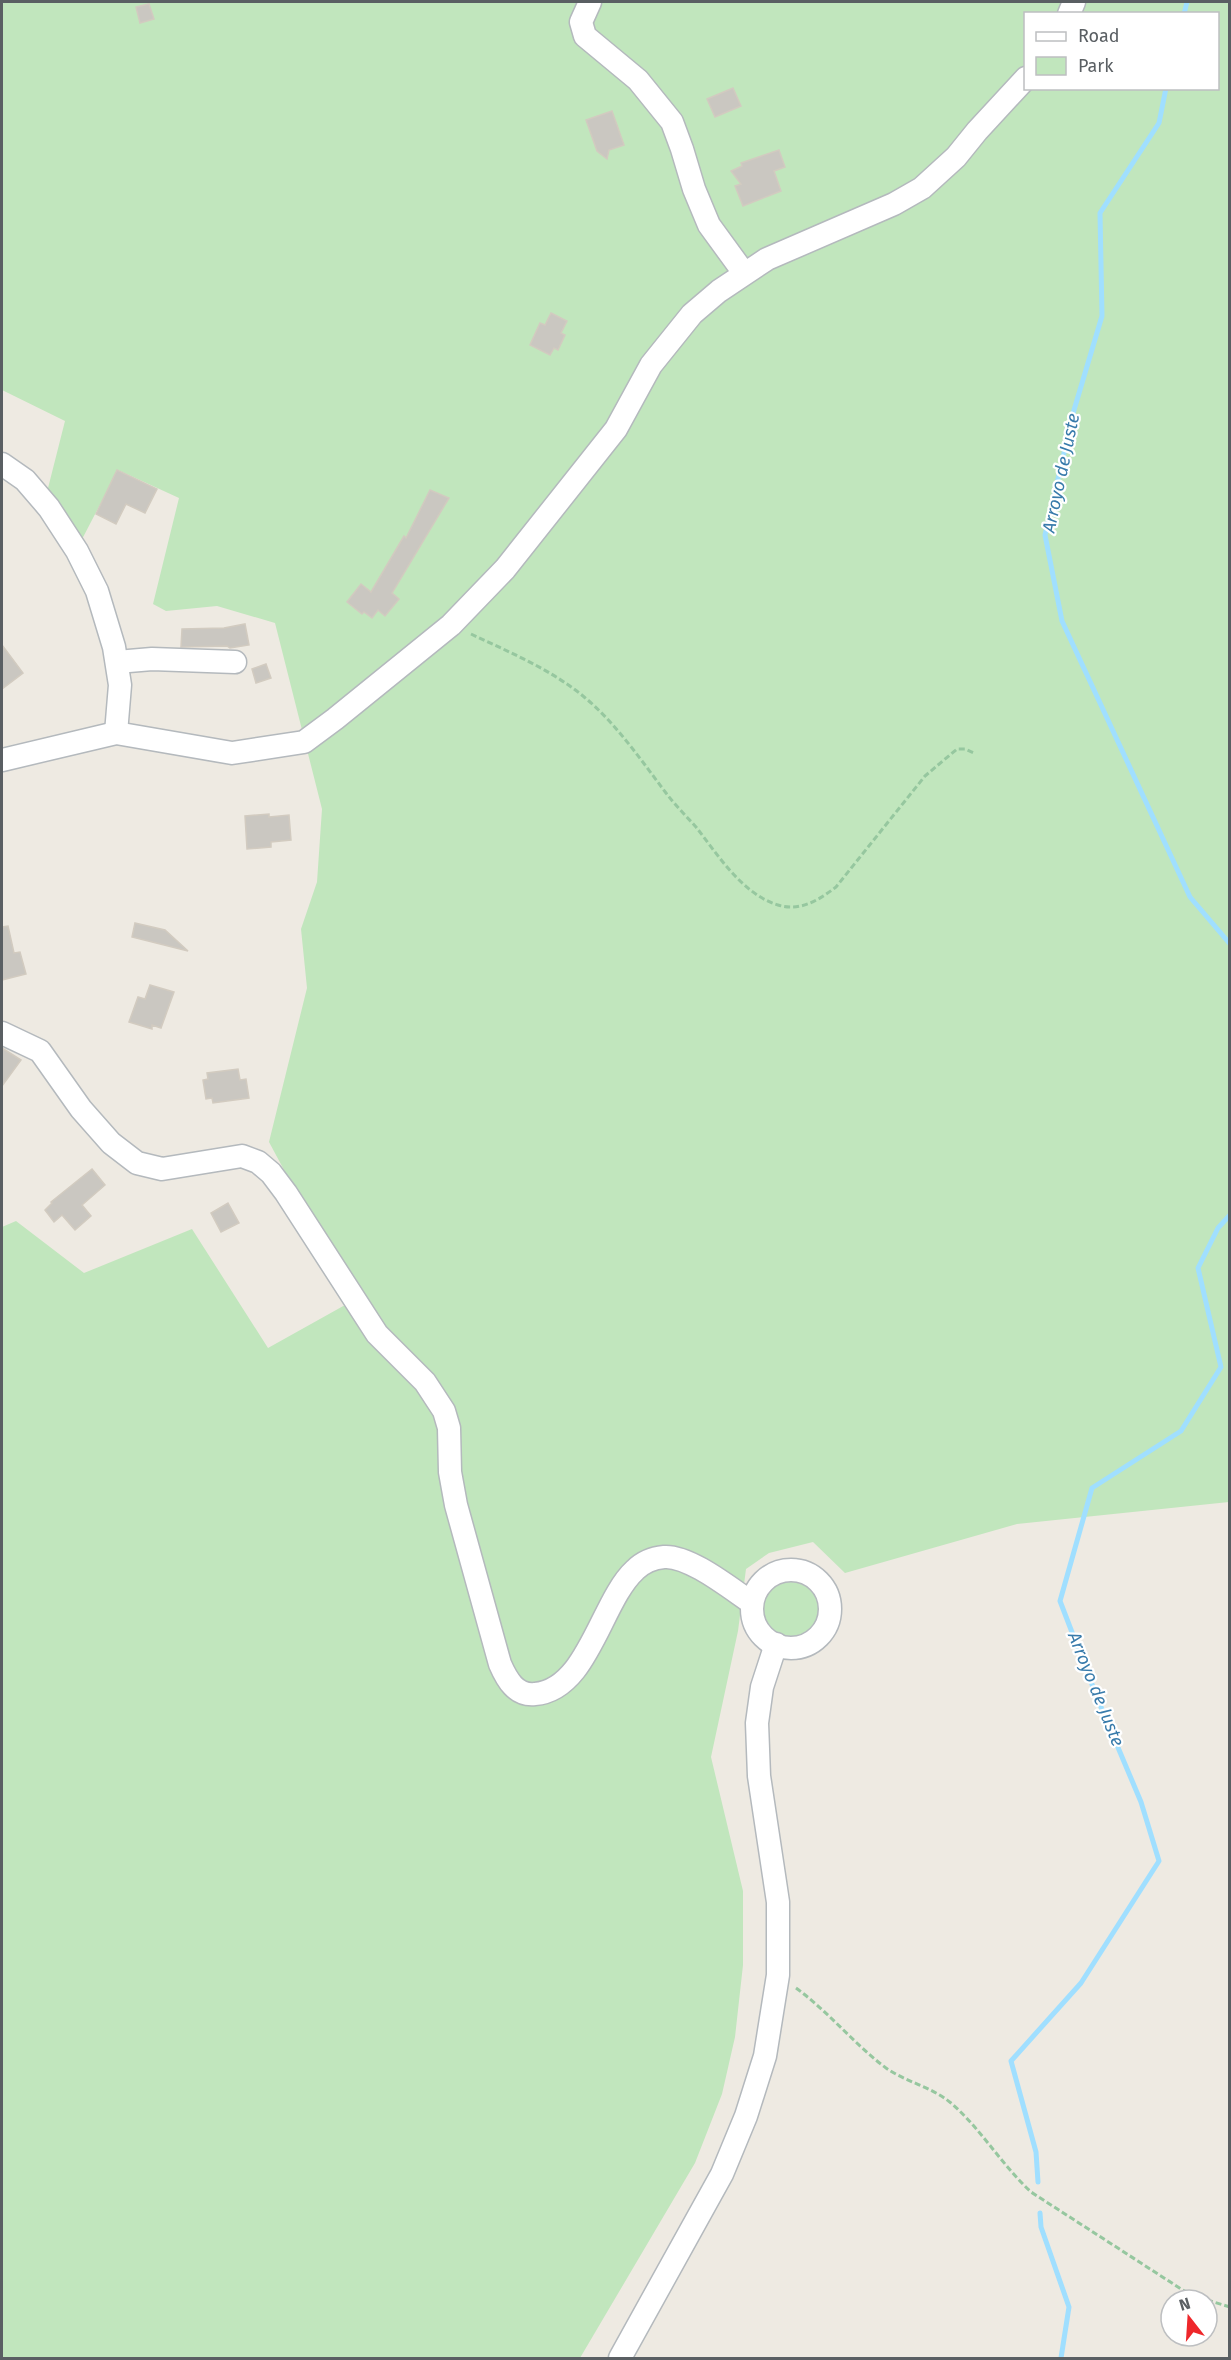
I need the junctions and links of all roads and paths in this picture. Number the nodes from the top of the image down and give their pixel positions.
1 (590, 2) edge
2 (1024, 80) edge
3 (744, 273) junction
4 (2, 464) edge
5 (452, 625) junction
6 (117, 662) junction
7 (235, 662) dead end
8 (116, 733) junction
9 (974, 753) dead end
10 (2, 760) edge
11 (2, 1033) edge
12 (752, 1603) junction
13 (776, 1644) junction
14 (778, 1974) junction
15 (1179, 2288) edge
16 (620, 2358) edge

1 - 3 street
2 - 3 street
3 - 5 street
4 - 6 street
5 - 8 street
5 - 9 path
6 - 7 street
6 - 8 street
8 - 10 street
11 - 12 street
12 - 13 street
12 - 13 street
13 - 14 street
14 - 15 path
14 - 16 street

